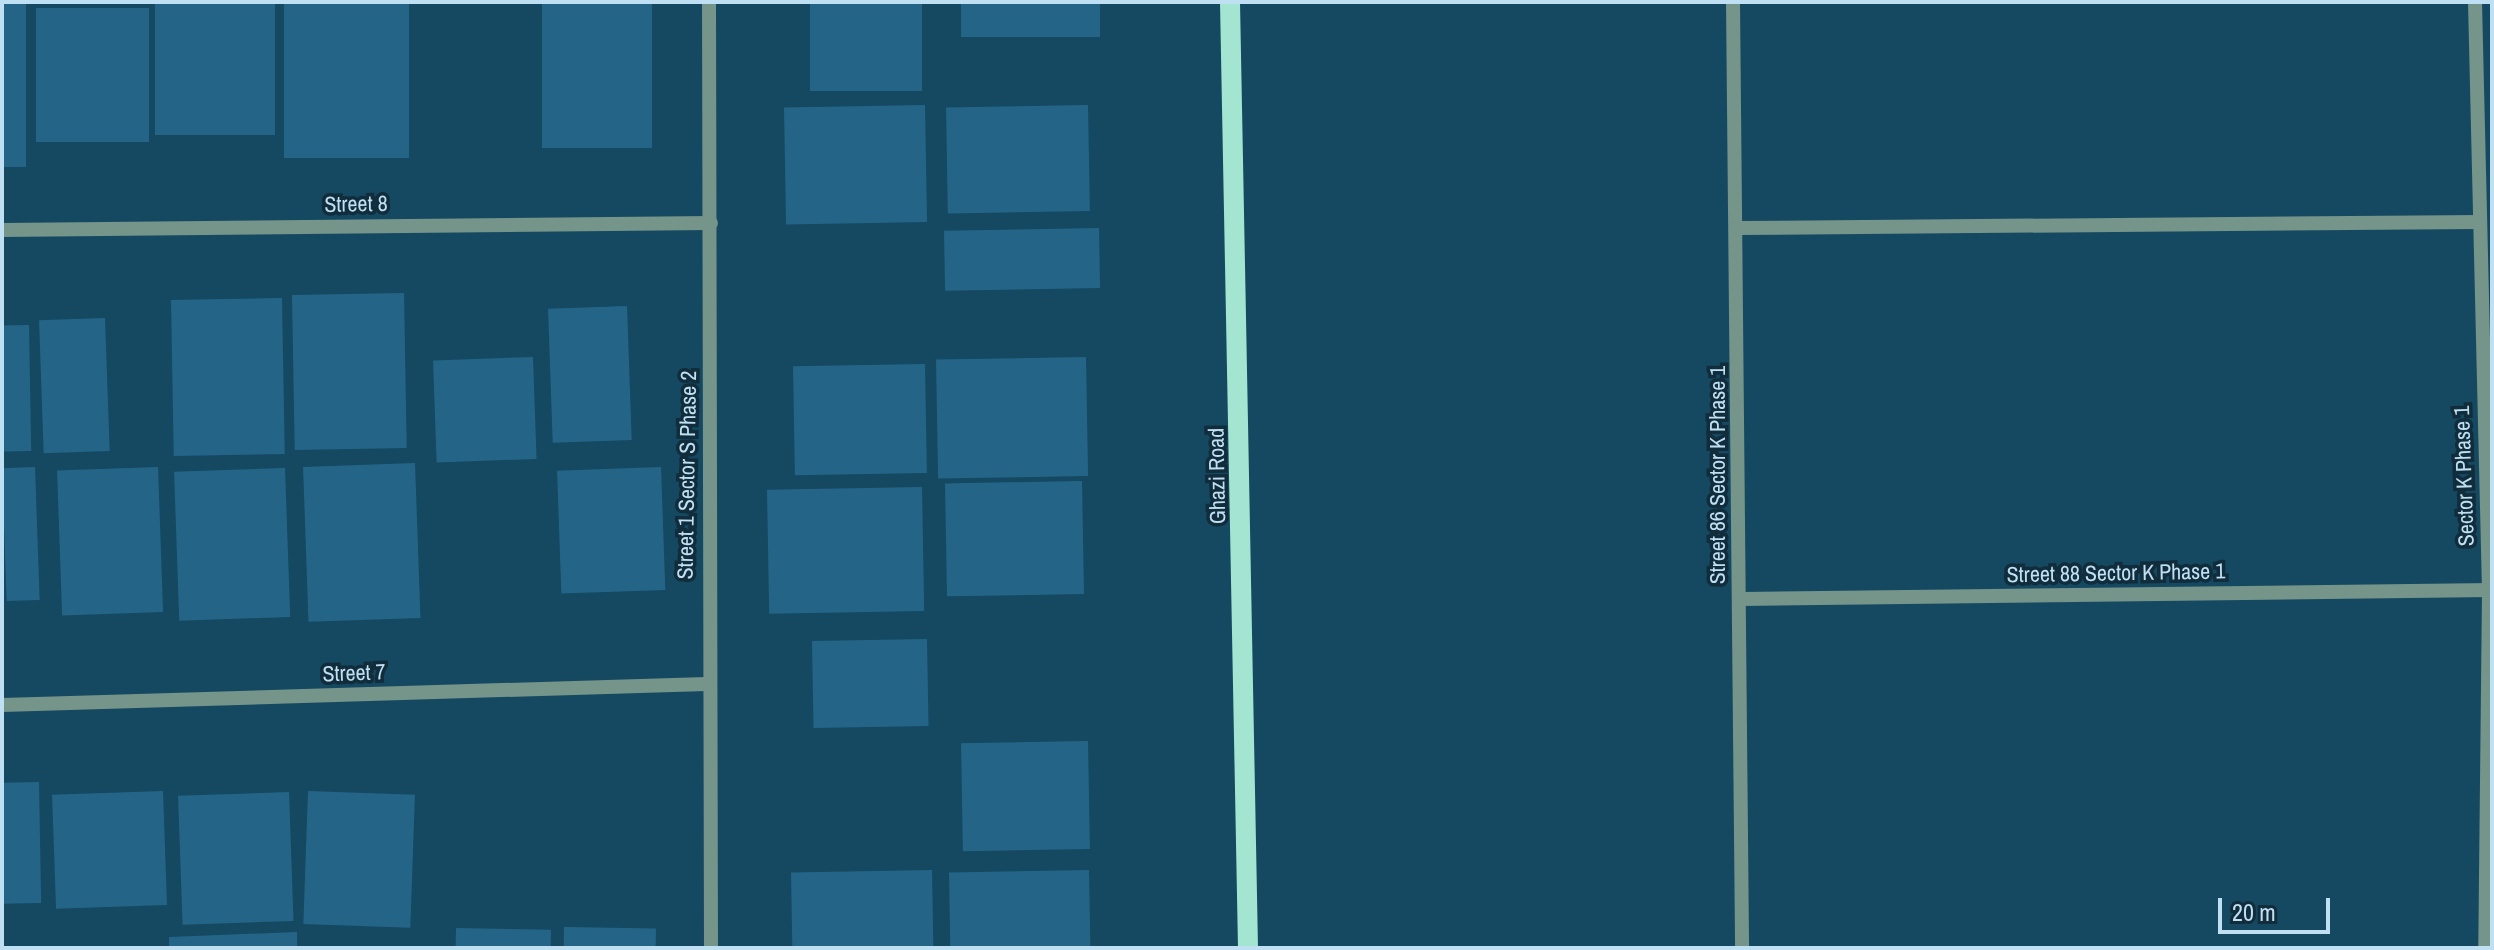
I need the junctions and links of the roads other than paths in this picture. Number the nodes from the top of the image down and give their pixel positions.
1 (709, 2) edge
2 (1230, 2) edge
3 (1733, 2) edge
4 (2475, 2) edge
5 (2479, 222) junction
6 (711, 223) junction
7 (1738, 228) junction
8 (2, 230) edge
9 (2490, 590) edge
10 (1741, 599) junction
11 (707, 684) junction
12 (2, 705) edge
13 (711, 948) edge
14 (1248, 948) edge
15 (1742, 948) edge
16 (2485, 948) edge

1 - 6 street, Street 1 Sector S Phase 2
2 - 14 main road, Ghazi Road
3 - 7 street, Street 86 Sector K Phase 1
4 - 5 street, Sector K Phase 1
5 - 7 street
5 - 9 street, Sector K Phase 1
6 - 8 street, Street 8
6 - 11 street, Street 1 Sector S Phase 2
7 - 10 street, Street 86 Sector K Phase 1
9 - 10 street, Street 88 Sector K Phase 1
9 - 16 street, Sector K Phase 1
10 - 15 street, Street 86 Sector K Phase 1
11 - 12 street, Street 7
11 - 13 street, Street 1 Sector S Phase 2

